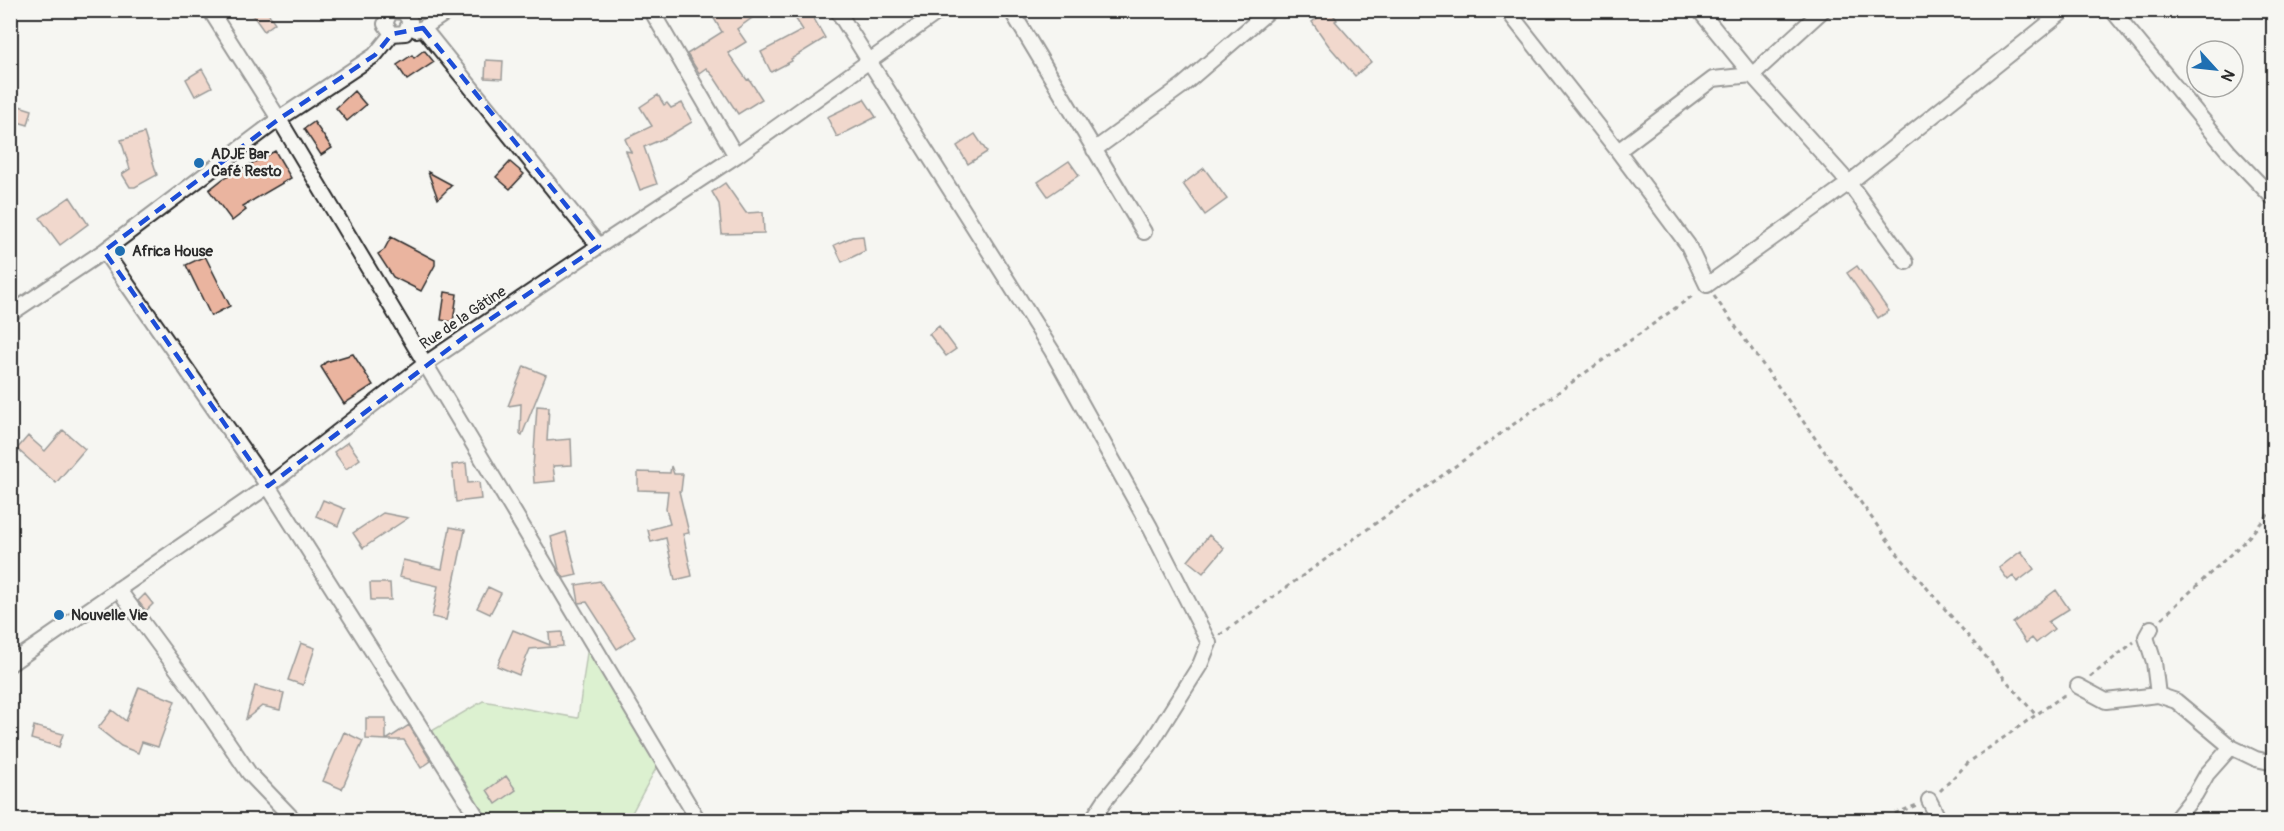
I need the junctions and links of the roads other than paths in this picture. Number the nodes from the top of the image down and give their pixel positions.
1 (210, 10) edge
2 (450, 10) edge
3 (651, 10) edge
4 (837, 10) edge
5 (941, 10) edge
6 (1011, 10) edge
7 (1270, 10) edge
8 (1507, 10) edge
9 (1699, 10) edge
10 (1823, 10) edge
11 (2065, 10) edge
12 (2112, 10) edge
13 (390, 11) edge
14 (423, 28) junction
15 (398, 33) junction
16 (868, 63) junction
17 (1752, 75) junction
18 (279, 119) junction
19 (1094, 150) junction
20 (1618, 151) junction
21 (736, 156) junction
22 (1849, 183) junction
23 (2274, 199) edge
24 (1144, 232) dead end
25 (599, 246) junction
26 (104, 251) junction
27 (1906, 262) dead end
28 (10, 314) edge
29 (425, 364) junction
30 (268, 486) junction
31 (118, 589) junction
32 (2151, 628) dead end
33 (10, 664) edge
34 (2078, 686) dead end
35 (2158, 695) junction
36 (2231, 747) junction
37 (2274, 763) edge
38 (1929, 800) dead end
39 (294, 820) edge
40 (479, 820) edge
41 (698, 820) edge
42 (1092, 820) edge
43 (1939, 820) edge
44 (2175, 820) edge

1 - 18 street
2 - 14 street
3 - 21 street
4 - 16 street
5 - 16 street, Rue de la Gâtine
6 - 19 street
7 - 19 street
8 - 20 street
9 - 17 street
10 - 17 street
11 - 22 street
12 - 23 street
13 - 15 street
13 - 15 street
14 - 15 street
14 - 25 street
15 - 18 street
16 - 21 street, Rue de la Gâtine
16 - 42 street
17 - 20 street
17 - 22 street
18 - 26 street
18 - 29 street
19 - 24 street
20 - 22 street
21 - 25 street, Rue de la Gâtine
22 - 27 street
25 - 29 street, Rue de la Gâtine
26 - 28 street
26 - 30 street
29 - 30 street, Rue de la Gâtine
29 - 41 street
30 - 31 street, Rue de la Gâtine
30 - 40 street
31 - 33 street, Rue de la Gâtine
31 - 39 street
32 - 35 street
34 - 35 street
35 - 36 street
36 - 37 street
36 - 44 street
38 - 43 street

